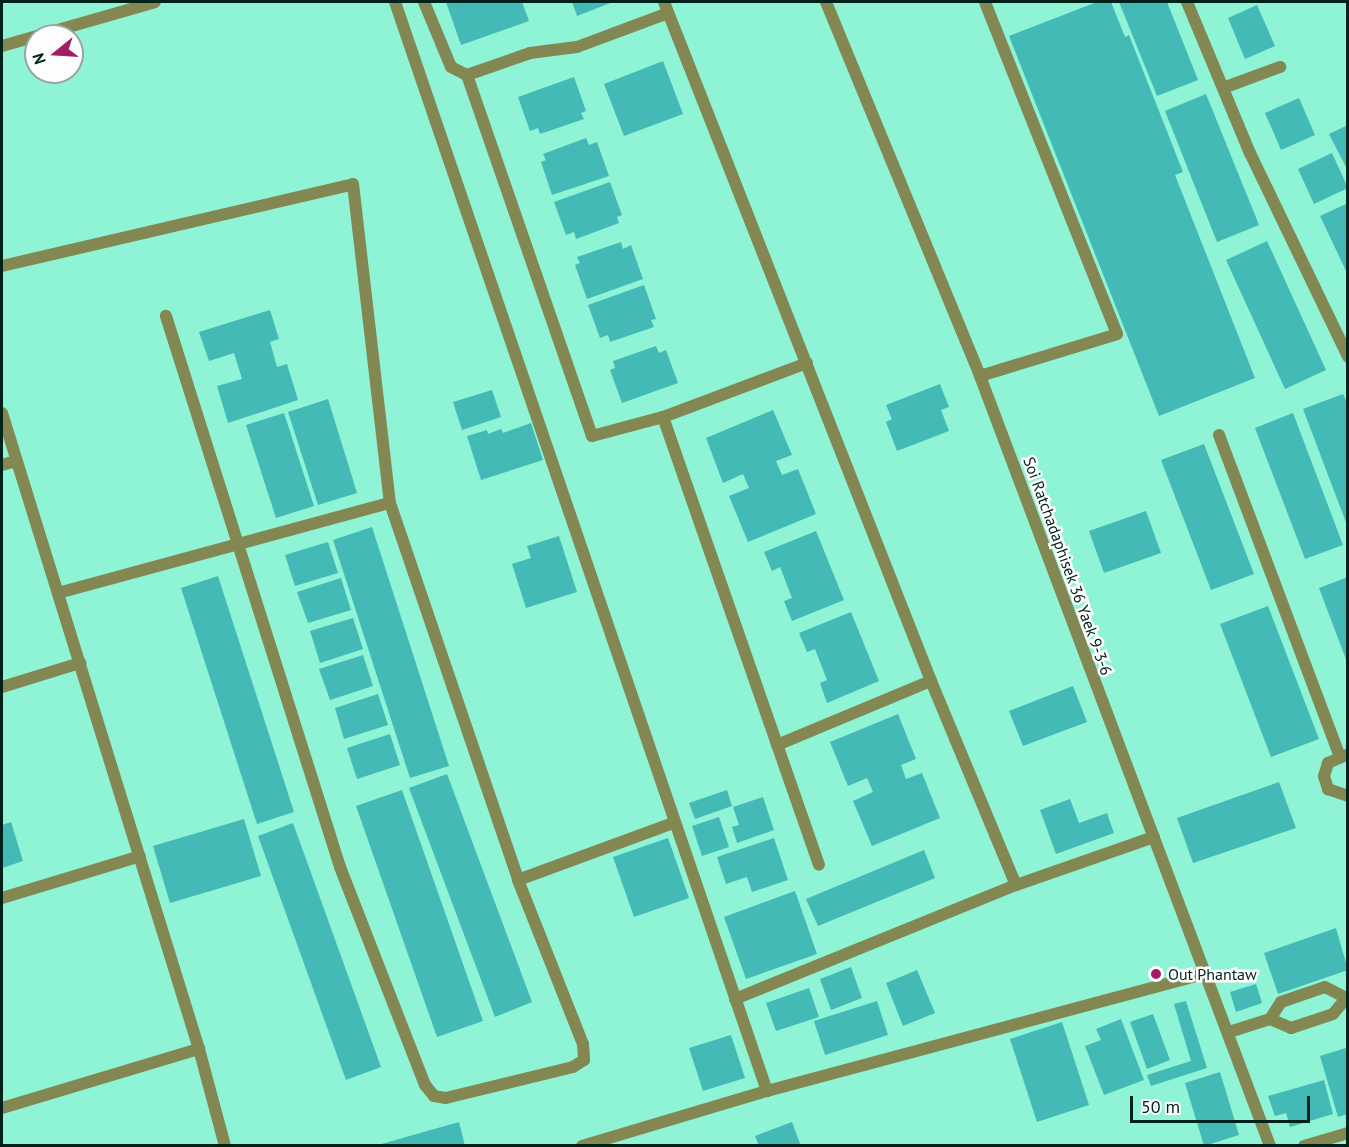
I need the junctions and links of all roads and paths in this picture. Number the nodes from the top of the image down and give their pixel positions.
1 (155, 2) edge
2 (395, 2) edge
3 (424, 2) edge
4 (826, 2) edge
5 (985, 2) edge
6 (1187, 2) edge
7 (666, 7) edge
8 (2, 46) edge
9 (1280, 68) dead end
10 (467, 75) junction
11 (1223, 88) junction
12 (2, 266) edge
13 (166, 316) dead end
14 (1347, 357) edge
15 (807, 363) junction
16 (980, 376) junction
17 (2, 413) edge
18 (663, 417) junction
19 (1219, 435) dead end
20 (16, 461) junction
21 (2, 465) edge
22 (390, 503) junction
23 (240, 546) junction
24 (58, 593) junction
25 (80, 663) junction
26 (931, 681) junction
27 (2, 687) edge
28 (777, 745) junction
29 (1343, 755) edge
30 (1347, 796) edge
31 (673, 823) junction
32 (1154, 837) junction
33 (140, 856) junction
34 (819, 865) dead end
35 (518, 880) junction
36 (1016, 885) junction
37 (2, 898) edge
38 (1207, 973) junction
39 (1346, 996) edge
40 (735, 999) junction
41 (1270, 1019) junction
42 (1229, 1032) junction
43 (199, 1049) junction
44 (767, 1091) junction
45 (2, 1108) edge
46 (1347, 1133) edge
47 (225, 1146) edge
48 (582, 1146) edge
49 (1270, 1146) edge
50 (1304, 1146) edge

1 - 8 street
2 - 31 street
3 - 10 street
4 - 16 street, Soi Ratchadaphisek 36 Yaek 9-3-6
5 - 16 street
6 - 11 street
7 - 10 street
7 - 15 street
9 - 11 street
10 - 18 street
11 - 14 street
12 - 22 street
13 - 23 street
15 - 18 street
15 - 26 street
16 - 32 street, Soi Ratchadaphisek 36 Yaek 9-3-6
17 - 20 street
18 - 28 street
19 - 29 street
20 - 21 street
20 - 24 street
22 - 23 street
22 - 35 street
23 - 24 street
23 - 35 street
24 - 25 street
25 - 27 street
25 - 33 street
26 - 28 street
26 - 36 street
28 - 34 street
29 - 30 street
31 - 35 street
31 - 40 street
32 - 36 street
32 - 38 street, Soi Ratchadaphisek 36 Yaek 9-3-6
33 - 37 street
33 - 43 street
36 - 40 street
38 - 42 street, Soi Ratchadaphisek 36 Yaek 9-3-6
38 - 44 street
39 - 41 street
39 - 41 street
40 - 44 street
41 - 42 street
42 - 49 street, Soi Ratchadaphisek 36 Yaek 9-3-6
43 - 45 street
43 - 47 street
44 - 48 street
46 - 50 street

